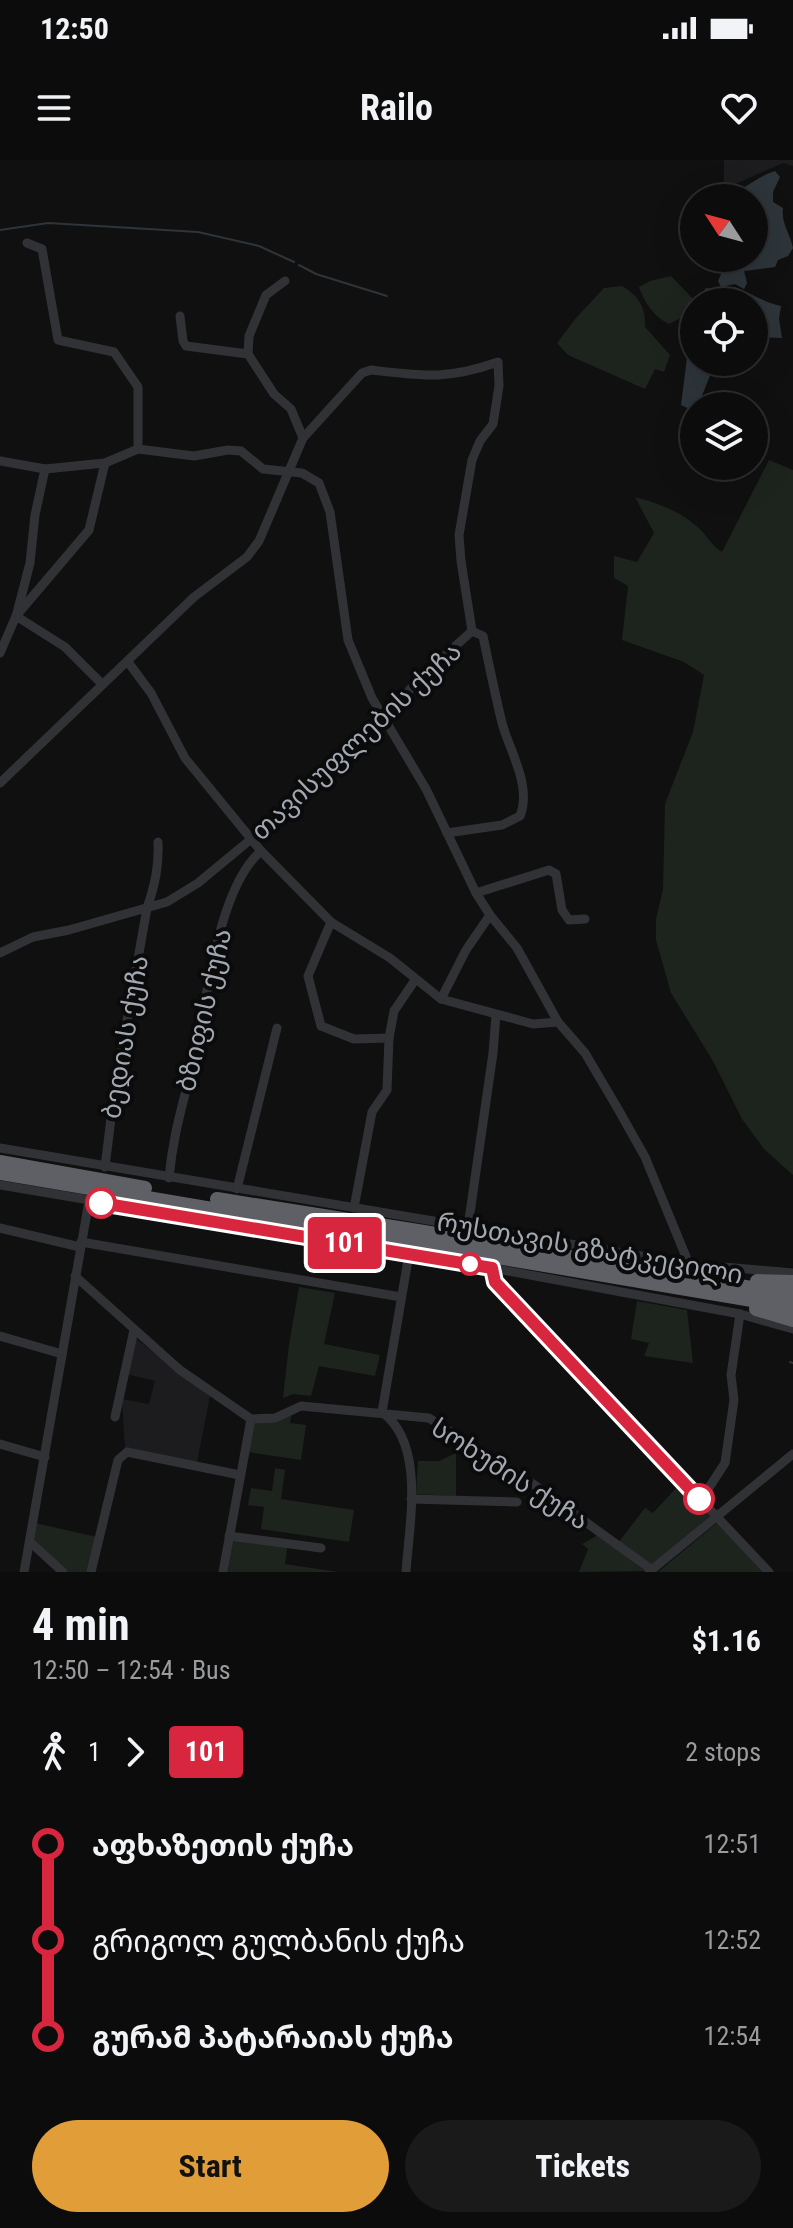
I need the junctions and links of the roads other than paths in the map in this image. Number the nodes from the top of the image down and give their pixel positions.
1 (27, 243) dead end
2 (285, 281) dead end
3 (180, 316) dead end
4 (248, 354) junction
5 (303, 438) junction
6 (138, 449) junction
7 (0, 461) edge
8 (105, 463) junction
9 (45, 469) junction
10 (288, 472) junction
11 (16, 616) junction
12 (472, 631) junction
13 (0, 653) edge
14 (128, 662) junction
15 (102, 684) junction
16 (383, 720) junction
17 (0, 783) edge
18 (447, 833) junction
19 (252, 839) junction
20 (158, 842) dead end
21 (261, 851) junction
22 (476, 893) junction
23 (147, 908) junction
24 (490, 915) junction
25 (585, 919) dead end
26 (331, 922) junction
27 (0, 953) edge
28 (415, 980) junction
29 (441, 999) junction
30 (496, 1015) junction
31 (558, 1022) junction
32 (277, 1028) dead end
33 (389, 1038) junction
34 (0, 1148) edge
35 (0, 1162) edge
36 (105, 1167) junction
37 (0, 1173) edge
38 (169, 1178) junction
39 (0, 1185) edge
40 (237, 1189) junction
41 (89, 1201) junction
42 (354, 1208) junction
43 (468, 1227) junction
44 (0, 1228) edge
45 (80, 1244) junction
46 (409, 1254) junction
47 (492, 1268) junction
48 (684, 1270) junction
49 (793, 1273) edge
50 (75, 1276) junction
51 (793, 1282) edge
52 (691, 1290) junction
53 (793, 1295) edge
54 (401, 1297) junction
55 (793, 1307) edge
56 (740, 1314) junction
57 (793, 1320) edge
58 (793, 1329) edge
59 (134, 1330) junction
60 (0, 1336) edge
61 (62, 1354) junction
62 (382, 1412) junction
63 (115, 1417) dead end
64 (251, 1419) junction
65 (0, 1444) edge
66 (793, 1454) edge
67 (45, 1457) junction
68 (240, 1475) junction
69 (411, 1499) junction
70 (701, 1500) junction
71 (517, 1502) dead end
72 (717, 1518) junction
73 (229, 1536) junction
74 (30, 1542) junction
75 (321, 1548) dead end
76 (651, 1571) edge
77 (24, 1572) edge
78 (63, 1572) edge
79 (91, 1572) edge
80 (223, 1572) edge
81 (406, 1572) edge
82 (769, 1572) edge

1 - 6 street
2 - 4 street
3 - 4 street
4 - 5 street
5 - 10 street
5 - 12 street, თავისუფლების ქუჩა
6 - 8 street
6 - 10 street
7 - 9 street
8 - 9 street
8 - 11 street
9 - 11 street
10 - 14 street
10 - 16 street
11 - 13 street
11 - 15 street
12 - 16 street, თავისუფლების ქუჩა
12 - 18 street
14 - 15 street
14 - 19 street
15 - 17 street
16 - 18 street
16 - 19 street, თავისუფლების ქუჩა
18 - 22 street
19 - 21 street
19 - 23 street, თავისუფლების ქუჩა
20 - 23 street, ბედიას ქუჩა
21 - 26 street
21 - 38 street, ბზიფის ქუჩა
22 - 24 street
22 - 25 street
23 - 27 street, თავისუფლების ქუჩა
23 - 36 street, ბედიას ქუჩა
24 - 29 street
24 - 31 street
26 - 28 street
26 - 33 street
28 - 29 street
28 - 33 street
29 - 30 street
30 - 31 street
30 - 43 street
31 - 48 street
32 - 40 street
33 - 42 street
34 - 36 street
35 - 48 highway, რუსთავის გზატკეცილი
36 - 38 street
37 - 52 highway, რუსთავის გზატკეცილი
38 - 40 street
39 - 41 street
40 - 42 street
41 - 45 street
41 - 46 street
42 - 43 street
43 - 48 street
44 - 45 street
45 - 50 street
45 - 54 street
46 - 47 street
46 - 54 street
47 - 56 street
47 - 70 street
48 - 49 street
48 - 51 highway
48 - 53 highway, რუსთავის გზატკეცილი
50 - 59 street
50 - 61 street
52 - 55 highway, რუსთავის გზატკეცილი
52 - 57 highway
54 - 62 street
56 - 58 street
56 - 70 street
59 - 63 street
59 - 64 street
60 - 61 street
61 - 67 street
62 - 64 street, სოხუმის ქუჩა
62 - 69 street
62 - 76 street, სოხუმის ქუჩა
64 - 68 street
65 - 67 street
66 - 72 street
67 - 74 street
68 - 73 street
68 - 79 street
69 - 71 street
69 - 81 street
70 - 72 street
72 - 76 street
72 - 82 street
73 - 75 street
73 - 80 street
74 - 77 street
74 - 78 street

